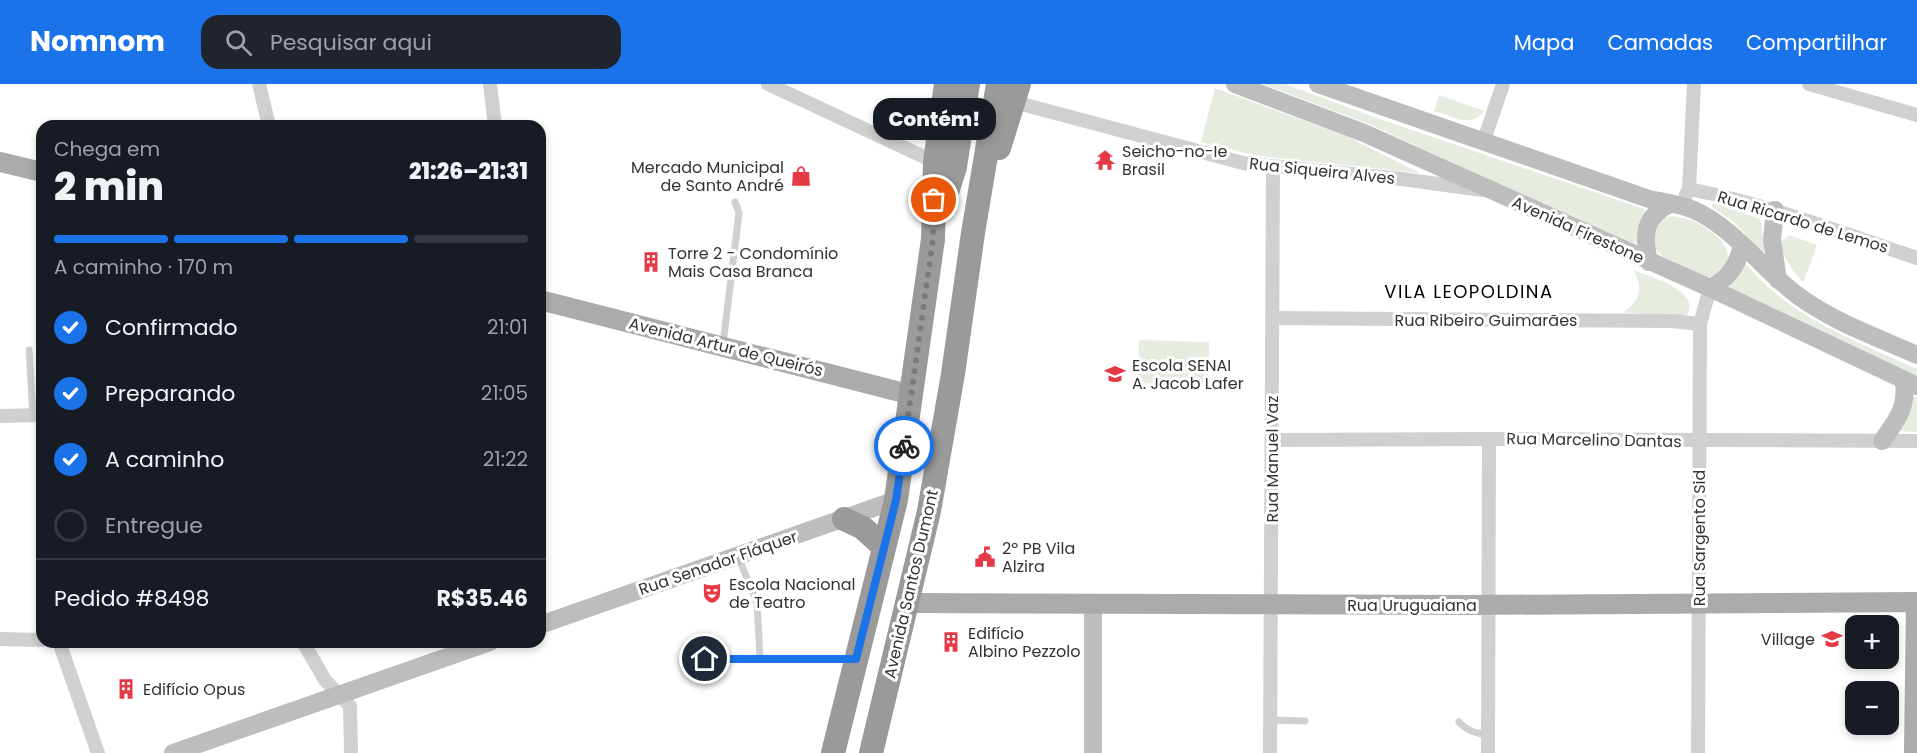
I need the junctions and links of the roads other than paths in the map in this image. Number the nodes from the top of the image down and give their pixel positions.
1 (259, 84) edge
2 (490, 84) edge
3 (768, 84) edge
4 (998, 84) edge
5 (1235, 84) edge
6 (1318, 84) edge
7 (1503, 84) edge
8 (1694, 84) edge
9 (1809, 84) edge
10 (950, 86) edge
11 (1016, 93) edge
12 (1917, 114) edge
13 (268, 120) edge
14 (494, 120) edge
15 (1483, 143) junction
16 (0, 162) edge
17 (935, 162) junction
18 (1273, 166) junction
19 (36, 171) edge
20 (1493, 192) junction
21 (1680, 199) junction
22 (979, 201) junction
23 (735, 202) dead end
24 (1775, 210) junction
25 (933, 239) junction
26 (1742, 246) junction
27 (1917, 258) edge
28 (1649, 262) junction
29 (1778, 280) junction
30 (1710, 288) junction
31 (546, 302) edge
32 (1272, 318) junction
33 (1700, 324) junction
34 (723, 346) junction
35 (28, 350) dead end
36 (1917, 355) edge
37 (1910, 383) edge
38 (912, 395) junction
39 (36, 409) edge
40 (0, 416) edge
41 (36, 416) edge
42 (945, 418) junction
43 (1489, 439) junction
44 (1272, 440) junction
45 (1700, 441) junction
46 (1882, 441) junction
47 (1917, 441) edge
48 (934, 487) junction
49 (896, 500) junction
50 (844, 519) junction
51 (884, 547) junction
52 (738, 556) junction
53 (1916, 602) edge
54 (908, 603) junction
55 (1093, 604) junction
56 (1271, 604) junction
57 (1699, 604) junction
58 (1489, 605) junction
59 (869, 609) junction
60 (546, 623) edge
61 (0, 639) edge
62 (36, 640) edge
63 (61, 648) edge
64 (306, 648) edge
65 (473, 648) edge
66 (759, 658) junction
67 (705, 659) dead end
68 (856, 659) junction
69 (340, 694) junction
70 (1270, 720) junction
71 (1305, 721) dead end
72 (1459, 722) dead end
73 (1488, 734) junction
74 (98, 753) edge
75 (173, 753) edge
76 (351, 753) edge
77 (833, 753) edge
78 (871, 753) edge
79 (1094, 753) edge
80 (1270, 753) edge
81 (1488, 753) edge
82 (1698, 753) edge
83 (1914, 753) edge

1 - 13 street
2 - 14 street
3 - 17 street
4 - 22 highway, Avenida Santos Dumont
5 - 20 main road, Avenida Firestone
6 - 15 main road
7 - 15 street
8 - 21 street
9 - 12 street
10 - 17 highway, Avenida Santos Dumont
10 - 25 highway, Avenida Santos Dumont
11 - 18 street, Rua Siqueira Alves
11 - 22 highway, Avenida Santos Dumont
15 - 21 main road
16 - 19 main road
17 - 25 highway, Avenida Santos Dumont
18 - 20 street, Rua Siqueira Alves
18 - 32 street, Rua Manuel Vaz
20 - 28 main road, Avenida Firestone
21 - 24 street, Rua Ricardo de Lemos
21 - 26 main road
21 - 28 main road
22 - 42 highway, Avenida Santos Dumont
23 - 34 lane
24 - 27 street, Rua Ricardo de Lemos
24 - 29 main road
25 - 38 highway, Avenida Santos Dumont
26 - 29 main road
26 - 30 main road
28 - 30 main road, Avenida Firestone
29 - 36 main road
30 - 33 street, Rua Sargento Sid
30 - 37 main road, Avenida Firestone
31 - 34 main road, Avenida Artur de Queirós
32 - 33 street, Rua Ribeiro Guimarães
32 - 44 street, Rua Manuel Vaz
33 - 45 street, Rua Sargento Sid
34 - 38 main road, Avenida Artur de Queirós
35 - 39 lane
37 - 46 main road
38 - 42 highway
38 - 49 highway, Avenida Santos Dumont
40 - 41 street
42 - 48 highway, Avenida Santos Dumont
43 - 44 street, Rua Marcelino Dantas
43 - 45 street, Rua Marcelino Dantas
43 - 58 street
44 - 56 street, Rua Manuel Vaz
45 - 46 street, Rua Marcelino Dantas
45 - 57 street, Rua Sargento Sid
46 - 47 street, Rua Marcelino Dantas
48 - 49 highway
48 - 54 highway, Avenida Santos Dumont
49 - 50 main road, Rua Senador Fláquer
49 - 51 highway, Avenida Santos Dumont
50 - 51 highway
50 - 52 main road, Rua Senador Fláquer
51 - 59 highway, Avenida Santos Dumont
52 - 60 main road, Rua Senador Fláquer
52 - 66 lane
53 - 57 main road, Rua Uruguaiana
53 - 83 main road
54 - 55 main road, Rua Uruguaiana
54 - 59 highway
54 - 78 highway, Avenida Santos Dumont
55 - 56 main road, Rua Uruguaiana
55 - 79 main road
56 - 58 main road, Rua Uruguaiana
56 - 70 street, Rua Manuel Vaz
57 - 58 main road, Rua Uruguaiana
57 - 82 street, Rua Sargento Sid
58 - 73 street
59 - 68 highway, Avenida Santos Dumont
61 - 62 street
63 - 74 street
64 - 69 street
65 - 69 main road
66 - 67 lane
66 - 68 lane
68 - 77 highway, Avenida Santos Dumont
69 - 75 main road
69 - 76 street
70 - 71 lane
70 - 80 street, Rua Manuel Vaz
72 - 73 lane
73 - 81 street

